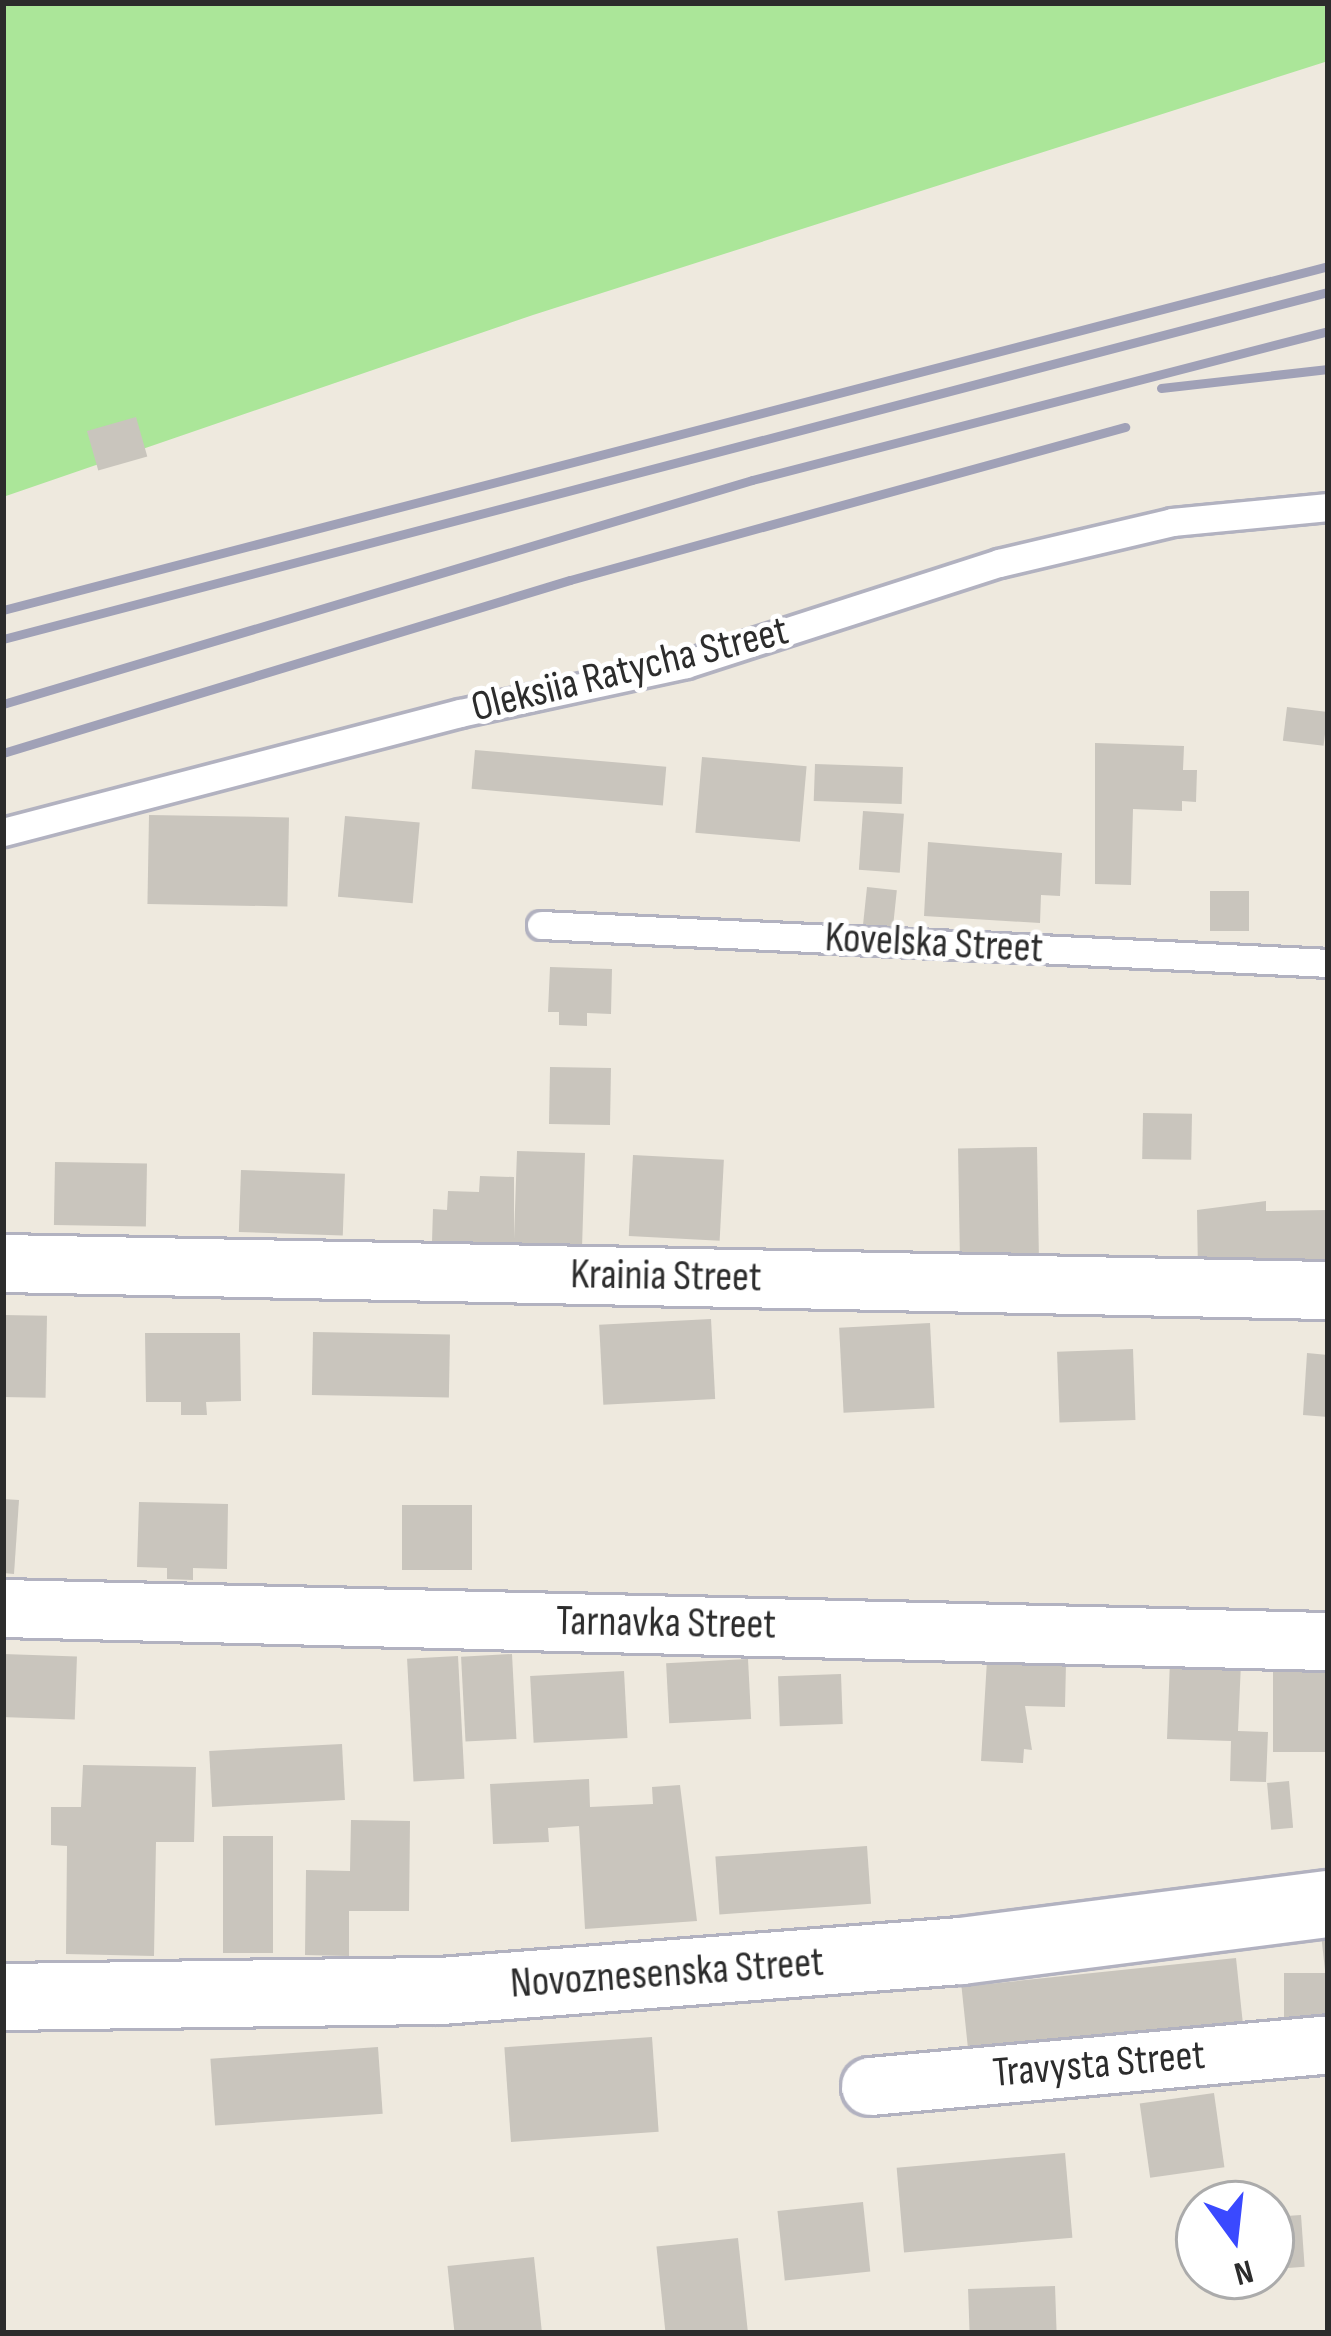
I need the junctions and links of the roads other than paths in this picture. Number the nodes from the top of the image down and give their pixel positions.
1 (1328, 507) edge
2 (3, 832) edge
3 (541, 925) dead end
4 (1328, 963) edge
5 (3, 1263) edge
6 (1328, 1290) edge
7 (3, 1608) edge
8 (1328, 1641) edge
9 (1328, 1904) edge
10 (3, 1997) edge
11 (1328, 2044) edge
12 (870, 2086) dead end

1 - 2 lane, Oleksiia Ratycha Street
3 - 4 lane, Kovelska Street
5 - 6 street, Krainia Street
7 - 8 street, Tarnavka Street
9 - 10 street, Novoznesenska Street
11 - 12 street, Travysta Street

